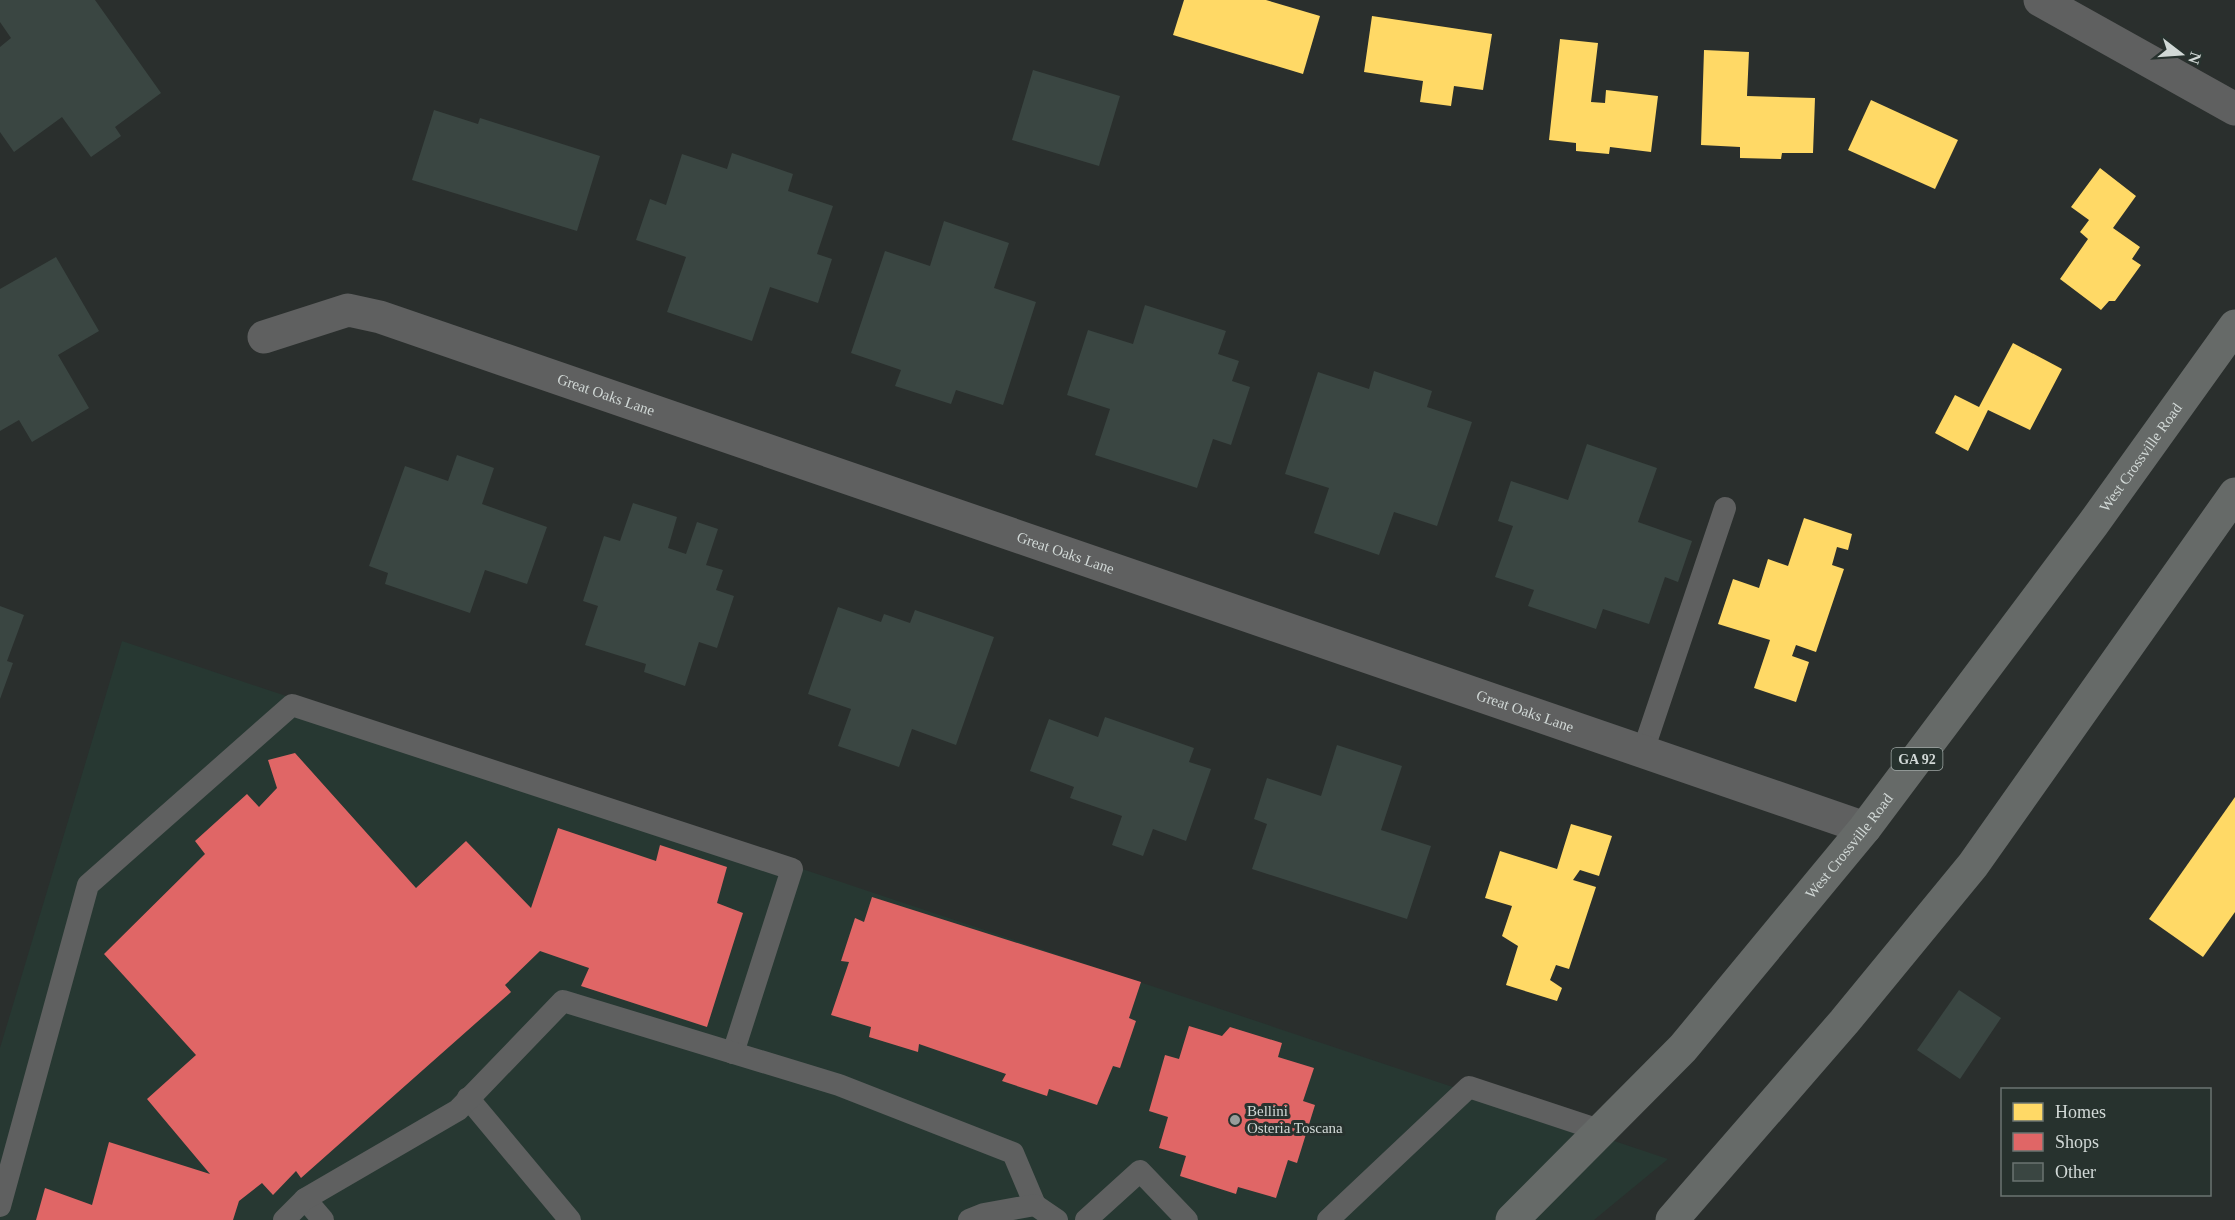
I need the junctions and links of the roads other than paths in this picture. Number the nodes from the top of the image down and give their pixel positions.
1 (2040, 0) edge
2 (2235, 110) edge
3 (2235, 326) edge
4 (264, 336) dead end
5 (2235, 494) edge
6 (1725, 508) dead end
7 (1643, 751) junction
8 (1865, 828) junction
9 (733, 1053) junction
10 (468, 1098) junction
11 (1602, 1131) junction
12 (305, 1199) junction
13 (1035, 1205) junction
14 (0, 1206) edge
15 (284, 1220) edge
16 (323, 1220) edge
17 (570, 1220) edge
18 (969, 1220) edge
19 (1057, 1220) edge
20 (1086, 1220) edge
21 (1187, 1220) edge
22 (1328, 1220) edge
23 (1512, 1220) edge
24 (1672, 1220) edge

1 - 2 street
3 - 8 main road, West Crossville Road / GA 92
4 - 7 street, Great Oaks Lane
5 - 24 main road
6 - 7 lane
7 - 8 street, Great Oaks Lane
8 - 11 main road, West Crossville Road / GA 92
9 - 10 lane
9 - 13 lane
9 - 14 lane
10 - 12 lane
10 - 17 lane
11 - 22 lane
11 - 23 main road, West Crossville Road / GA 92
12 - 15 lane
12 - 16 lane
13 - 18 lane
13 - 19 lane
20 - 21 lane

